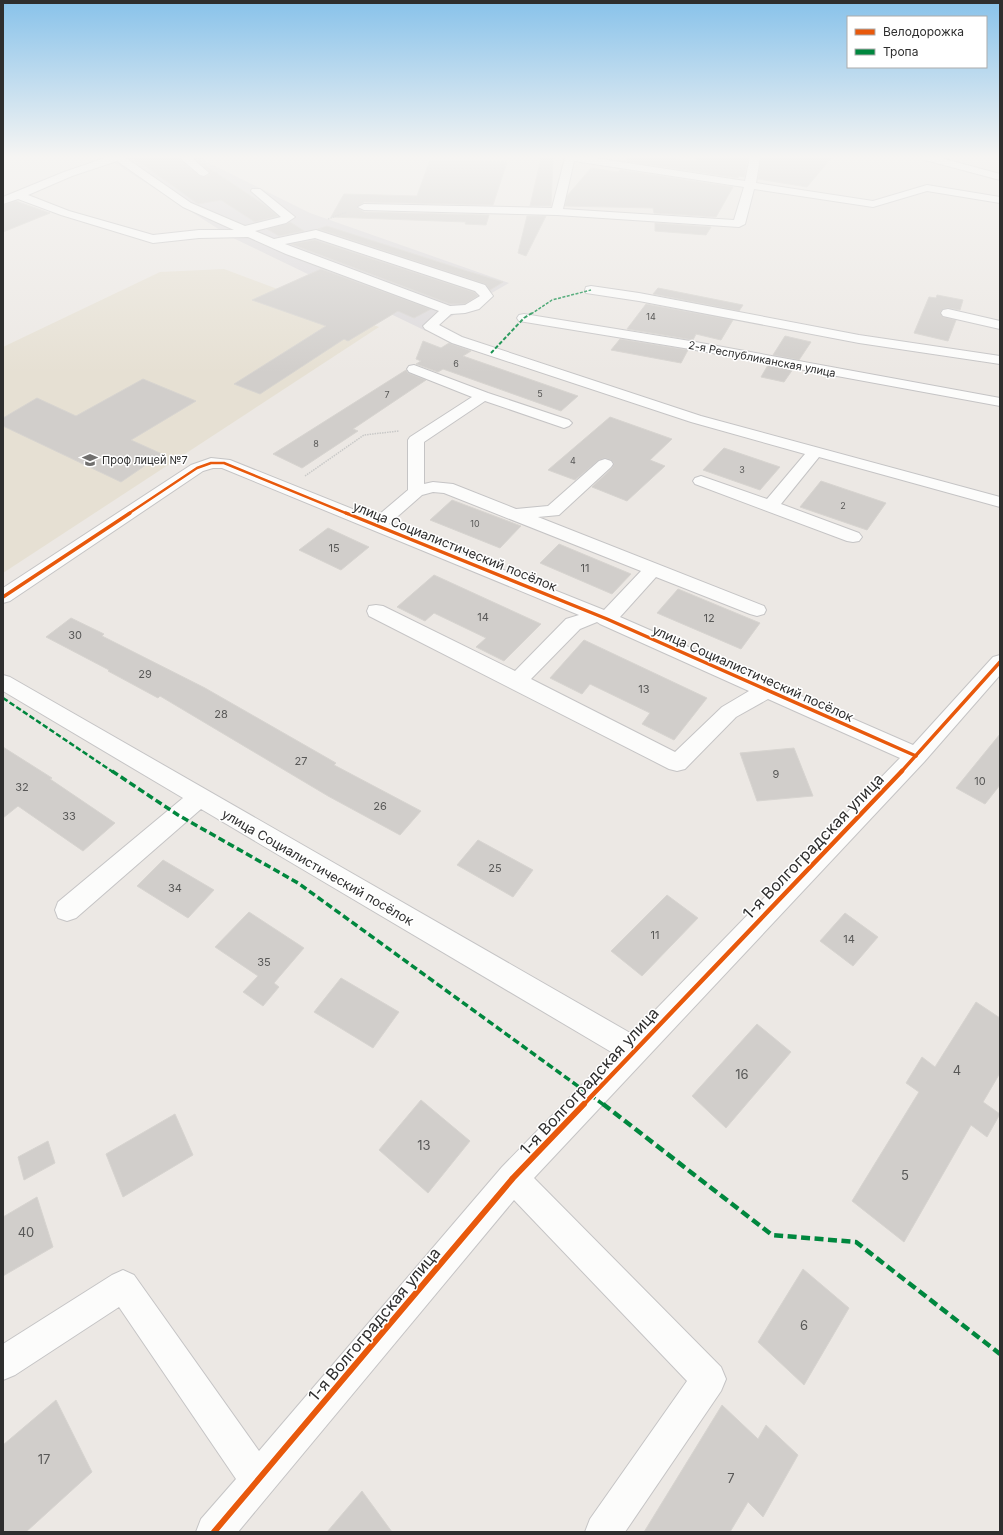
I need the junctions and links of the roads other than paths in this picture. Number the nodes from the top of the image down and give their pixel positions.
1 (121, 230) edge
2 (244, 230) edge
3 (256, 230) edge
4 (249, 232) junction
5 (273, 243) junction
6 (591, 290) dead end
7 (448, 310) junction
8 (948, 313) dead end
9 (524, 318) dead end
10 (1000, 324) edge
11 (1000, 360) edge
12 (414, 369) dead end
13 (483, 396) junction
14 (1000, 402) edge
15 (564, 423) dead end
16 (814, 452) junction
17 (605, 464) dead end
18 (701, 481) dead end
19 (416, 491) junction
20 (1000, 502) edge
21 (770, 506) junction
22 (515, 514) junction
23 (377, 526) junction
24 (853, 537) dead end
25 (653, 569) junction
26 (3, 598) edge
27 (757, 610) dead end
28 (376, 611) dead end
29 (603, 617) junction
30 (1000, 662) edge
31 (517, 681) junction
32 (3, 682) edge
33 (767, 690) junction
34 (916, 756) junction
35 (199, 798) junction
36 (67, 910) dead end
37 (633, 1050) junction
38 (513, 1178) junction
39 (3, 1363) edge
40 (257, 1479) junction
41 (214, 1532) edge
42 (603, 1532) edge

1 - 4 street
2 - 4 street
3 - 4 street
4 - 5 street
5 - 7 street
5 - 7 street
6 - 11 street
7 - 16 street
8 - 10 street
9 - 14 street, 2-я Республиканская улица
12 - 13 street
13 - 15 street
13 - 19 street
16 - 20 street
16 - 21 street
17 - 22 street
18 - 21 street
19 - 22 street
19 - 23 street
21 - 24 street
22 - 25 street
23 - 26 street, улица Социалистический посёлок
23 - 29 street, улица Социалистический посёлок
25 - 27 street
25 - 29 street
28 - 31 street
29 - 31 street
29 - 33 street, улица Социалистический посёлок
30 - 34 street, 1-я Волгоградская улица
31 - 33 street
32 - 35 street, улица Социалистический посёлок
33 - 34 street, улица Социалистический посёлок
34 - 37 street, 1-я Волгоградская улица
35 - 36 street
35 - 37 street, улица Социалистический посёлок
37 - 38 street, 1-я Волгоградская улица
38 - 40 street, 1-я Волгоградская улица
38 - 42 street
39 - 40 street
40 - 41 street, 1-я Волгоградская улица

